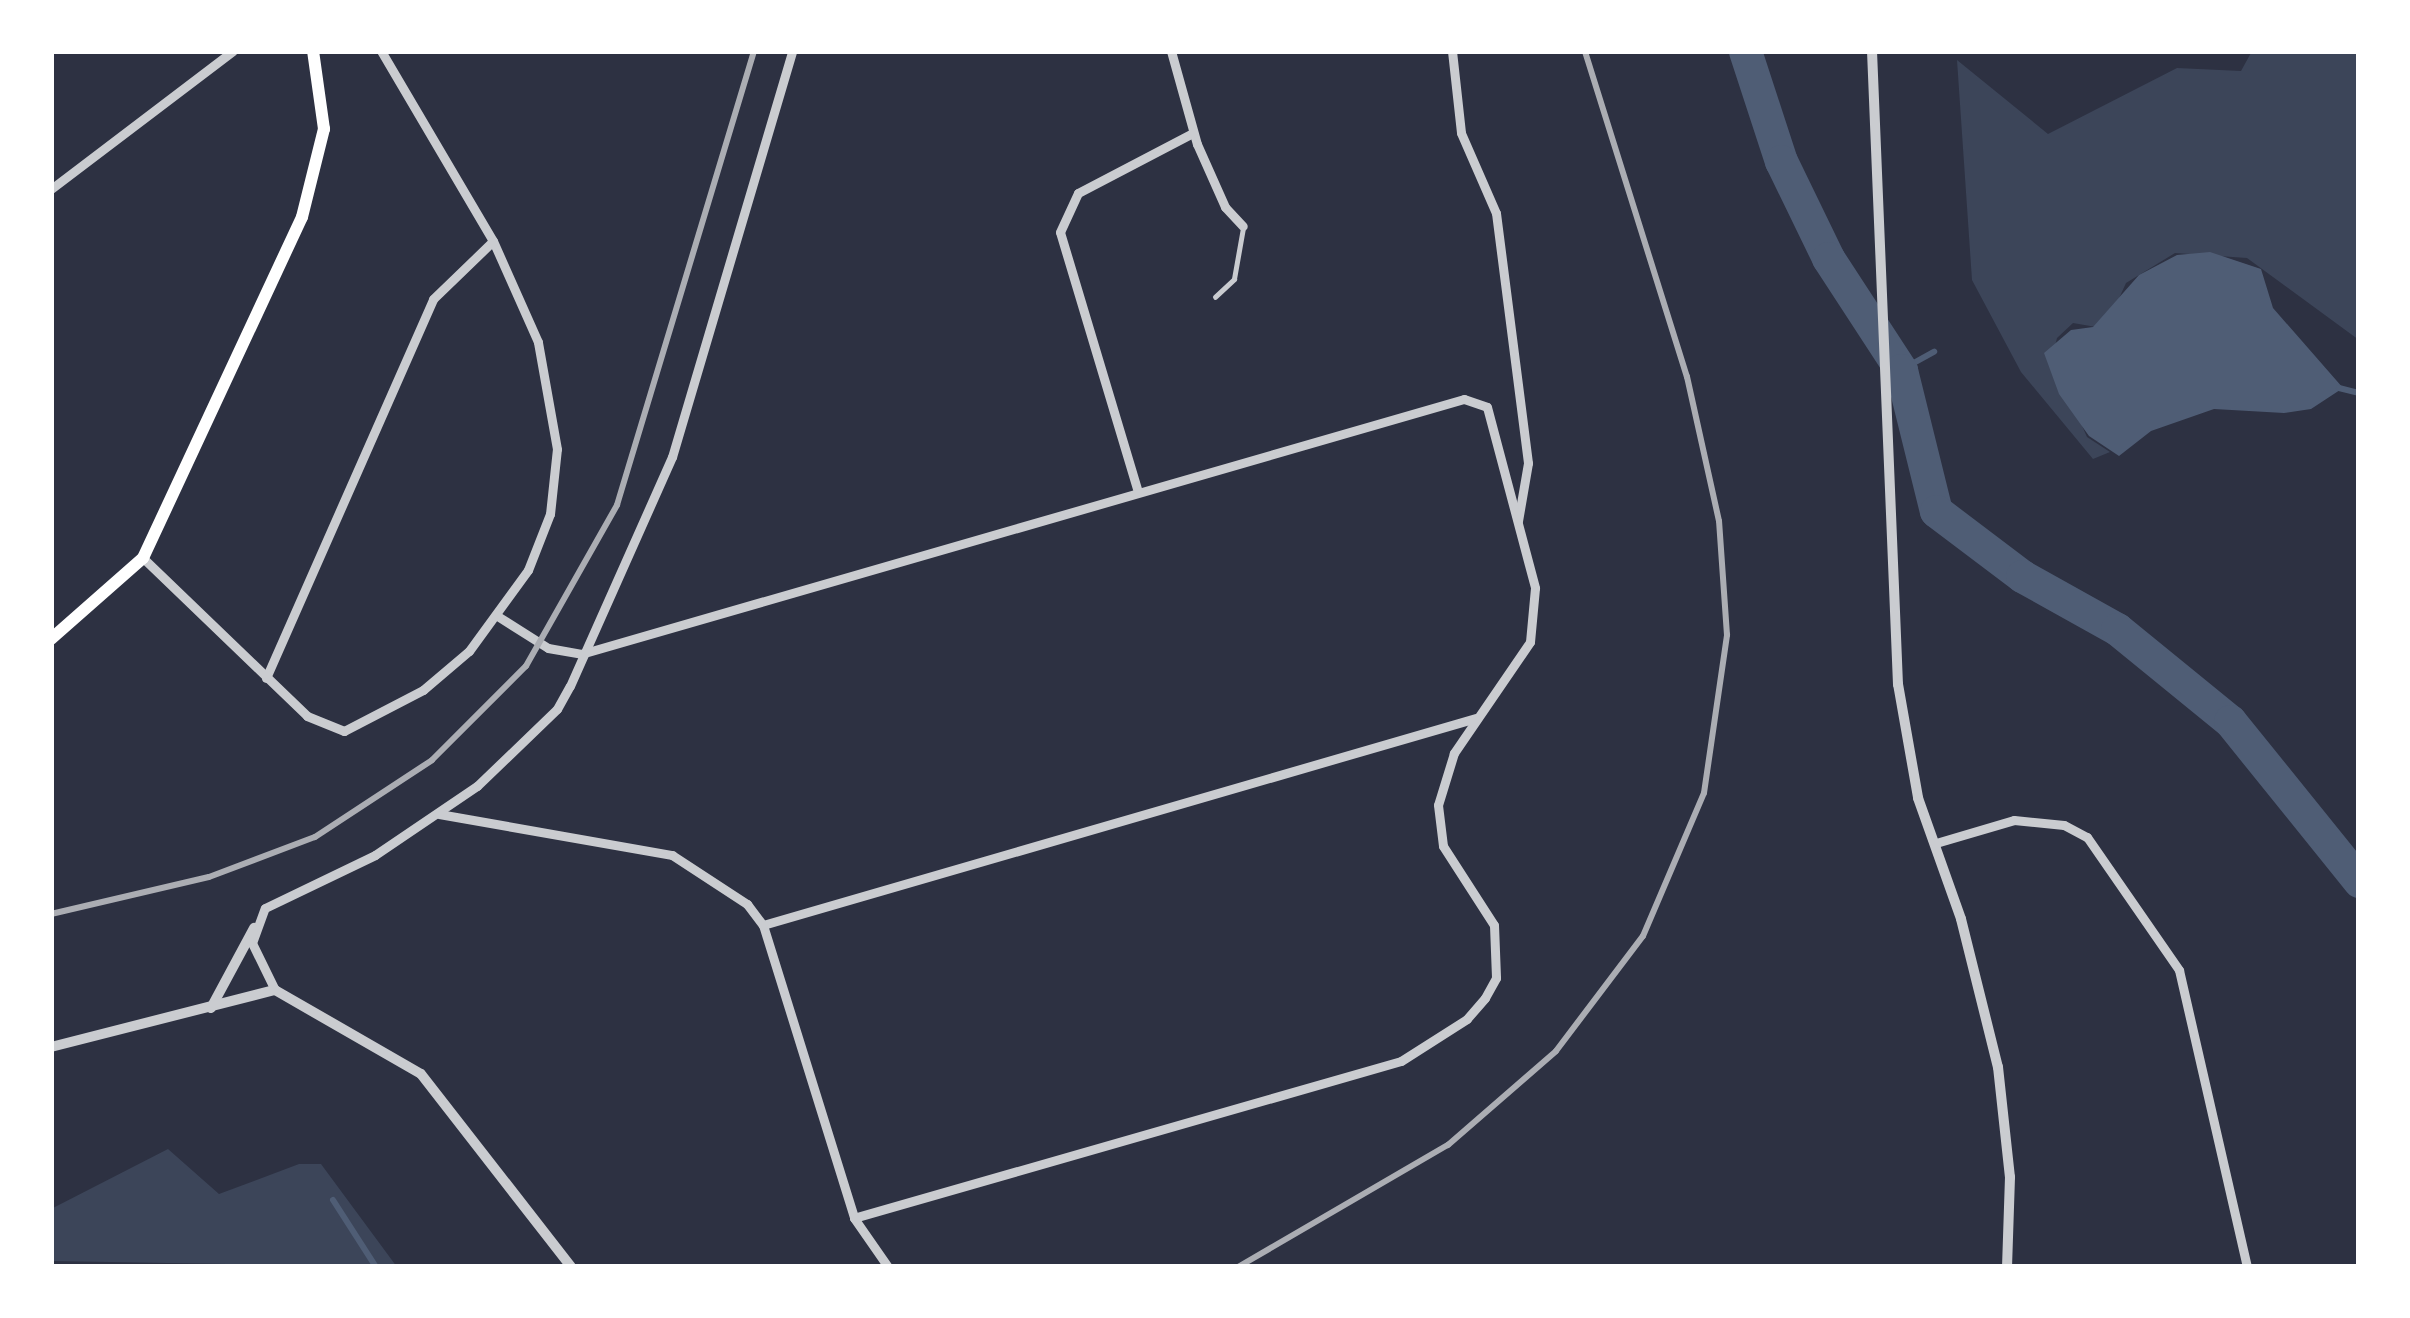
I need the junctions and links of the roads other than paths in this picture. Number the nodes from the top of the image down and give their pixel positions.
1 (233, 51) edge
2 (313, 51) edge
3 (381, 51) edge
4 (792, 51) edge
5 (1171, 51) edge
6 (1452, 51) edge
7 (1872, 51) edge
8 (1192, 134) junction
9 (51, 189) edge
10 (1244, 226) joint
11 (493, 241) junction
12 (1216, 297) dead end
13 (1138, 492) junction
14 (1518, 520) junction
15 (143, 558) junction
16 (499, 617) junction
17 (51, 639) edge
18 (581, 654) junction
19 (266, 677) junction
20 (1476, 718) junction
21 (439, 813) junction
22 (1936, 843) junction
23 (763, 925) junction
24 (254, 928) junction
25 (275, 990) junction
26 (211, 1008) junction
27 (51, 1048) edge
28 (854, 1218) junction
29 (571, 1267) edge
30 (888, 1267) edge
31 (2008, 1267) edge
32 (2247, 1267) edge

1 - 9 street
2 - 15 main road
3 - 11 street
4 - 18 street
5 - 8 street
6 - 14 street
7 - 22 street
8 - 10 street
8 - 13 street
10 - 12 lane
11 - 16 street
11 - 19 street
13 - 14 street
13 - 18 street
14 - 20 street
15 - 17 main road
15 - 19 street
16 - 18 street
16 - 19 street
18 - 21 street
20 - 23 street
20 - 28 street
21 - 23 street
21 - 24 street
22 - 31 street
22 - 32 street
23 - 28 street
24 - 25 street
24 - 26 street
25 - 26 street
25 - 29 street
26 - 27 street
28 - 30 street

